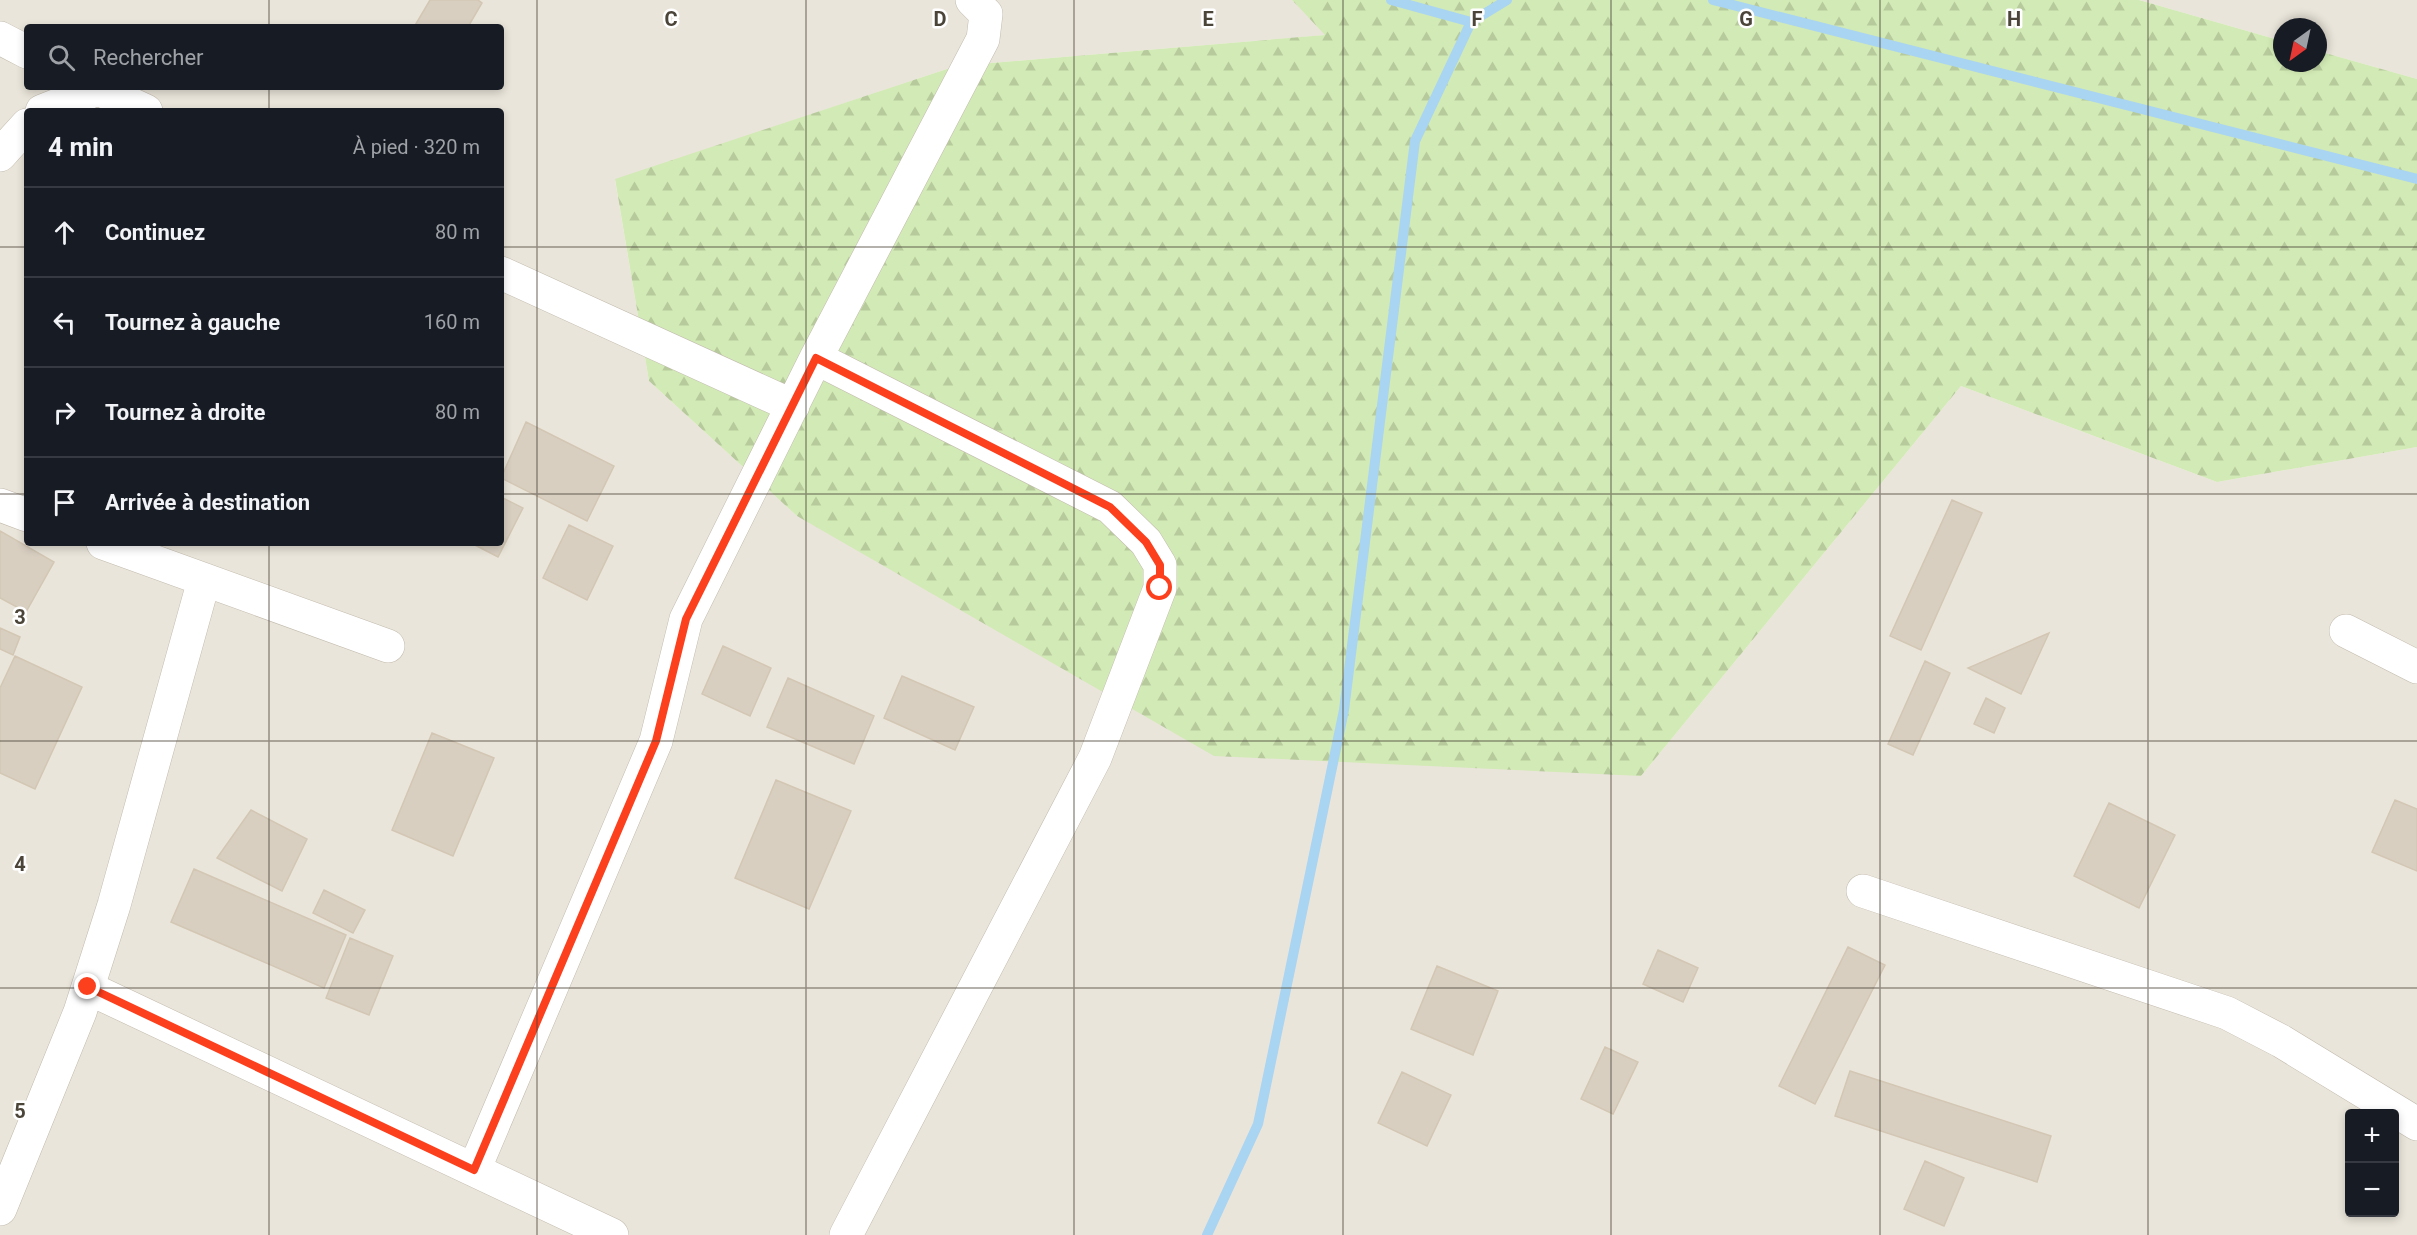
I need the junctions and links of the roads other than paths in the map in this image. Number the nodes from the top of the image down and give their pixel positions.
1 (972, 0) edge
2 (0, 38) edge
3 (24, 50) edge
4 (91, 90) edge
5 (100, 90) edge
6 (49, 108) edge
7 (139, 108) edge
8 (24, 128) edge
9 (0, 155) edge
10 (504, 274) edge
11 (816, 358) junction
12 (793, 406) junction
13 (0, 505) edge
14 (24, 514) edge
15 (111, 546) edge
16 (204, 580) junction
17 (2346, 631) dead end
18 (388, 646) dead end
19 (2417, 667) edge
20 (1863, 891) dead end
21 (88, 987) junction
22 (2417, 1125) edge
23 (474, 1170) junction
24 (0, 1209) edge
25 (612, 1235) edge
26 (846, 1235) edge

1 - 11 street
2 - 3 street
4 - 6 street
5 - 7 street
8 - 9 street
10 - 12 street
11 - 12 street
11 - 26 street
12 - 23 street
13 - 14 street
15 - 16 street
16 - 18 street
16 - 21 street
17 - 19 street
20 - 22 street
21 - 23 street
21 - 24 street
23 - 25 street

